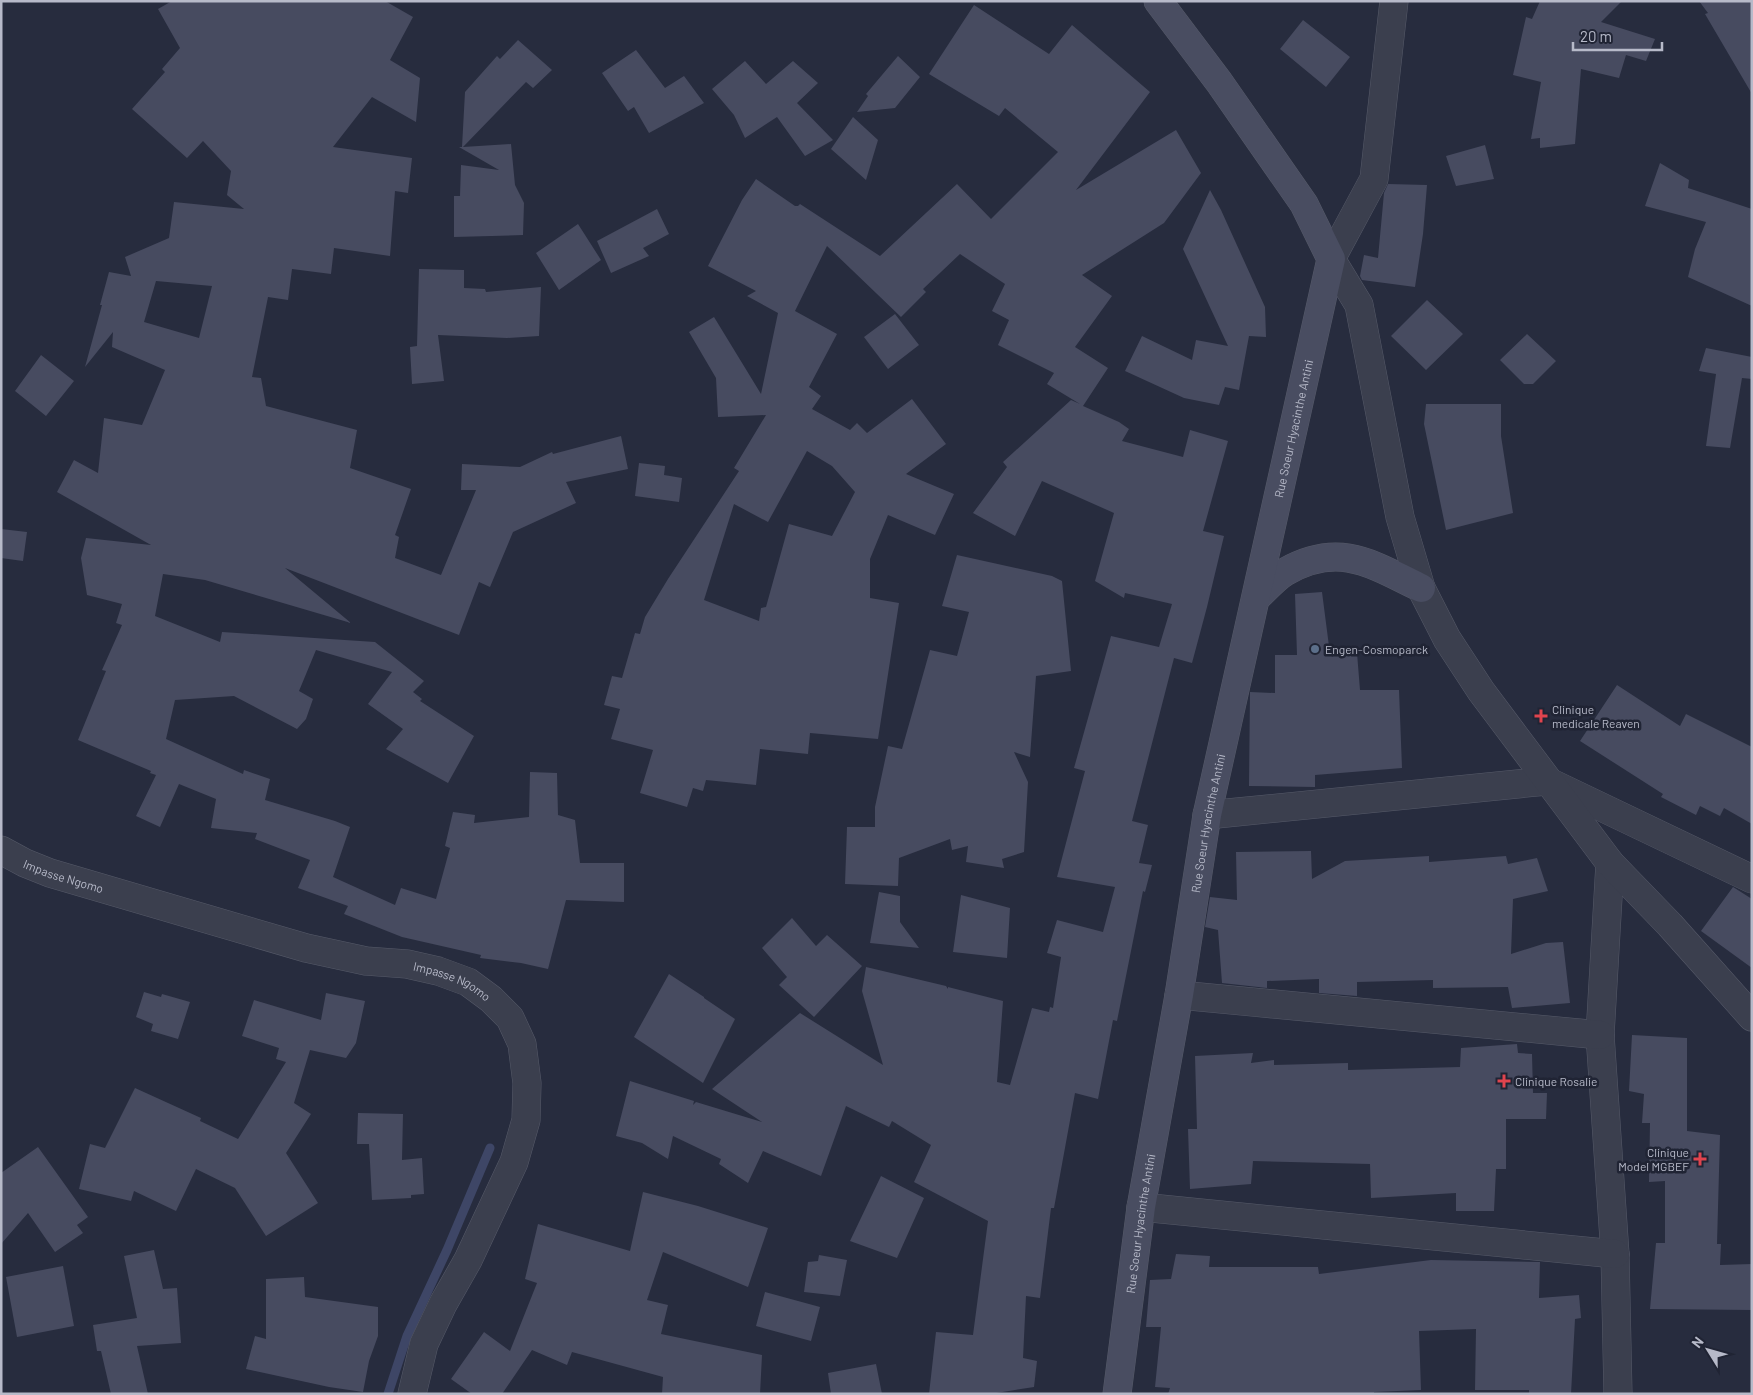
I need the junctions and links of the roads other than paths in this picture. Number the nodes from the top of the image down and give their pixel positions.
1 (1158, 1) edge
2 (1394, 1) edge
3 (1331, 259) junction
4 (1421, 588) junction
5 (1256, 598) junction
6 (1547, 781) junction
7 (1207, 815) junction
8 (1, 850) edge
9 (1610, 863) junction
10 (1752, 879) edge
11 (1179, 995) junction
12 (1752, 1017) edge
13 (1600, 1035) junction
14 (1141, 1208) junction
15 (1615, 1254) junction
16 (412, 1394) edge
17 (1118, 1394) edge
18 (1618, 1394) edge

1 - 3 main road
2 - 3 street
3 - 4 street
3 - 5 main road, Rue Soeur Hyacinthe Antini
4 - 5 main road
4 - 6 street
5 - 7 main road, Rue Soeur Hyacinthe Antini
6 - 7 street
6 - 9 street
6 - 10 street
7 - 11 main road, Rue Soeur Hyacinthe Antini
8 - 16 street, Impasse Ngomo
9 - 12 street
9 - 13 street
11 - 13 street
11 - 14 main road, Rue Soeur Hyacinthe Antini
13 - 15 street
14 - 15 street
14 - 17 main road, Rue Soeur Hyacinthe Antini
15 - 18 street

